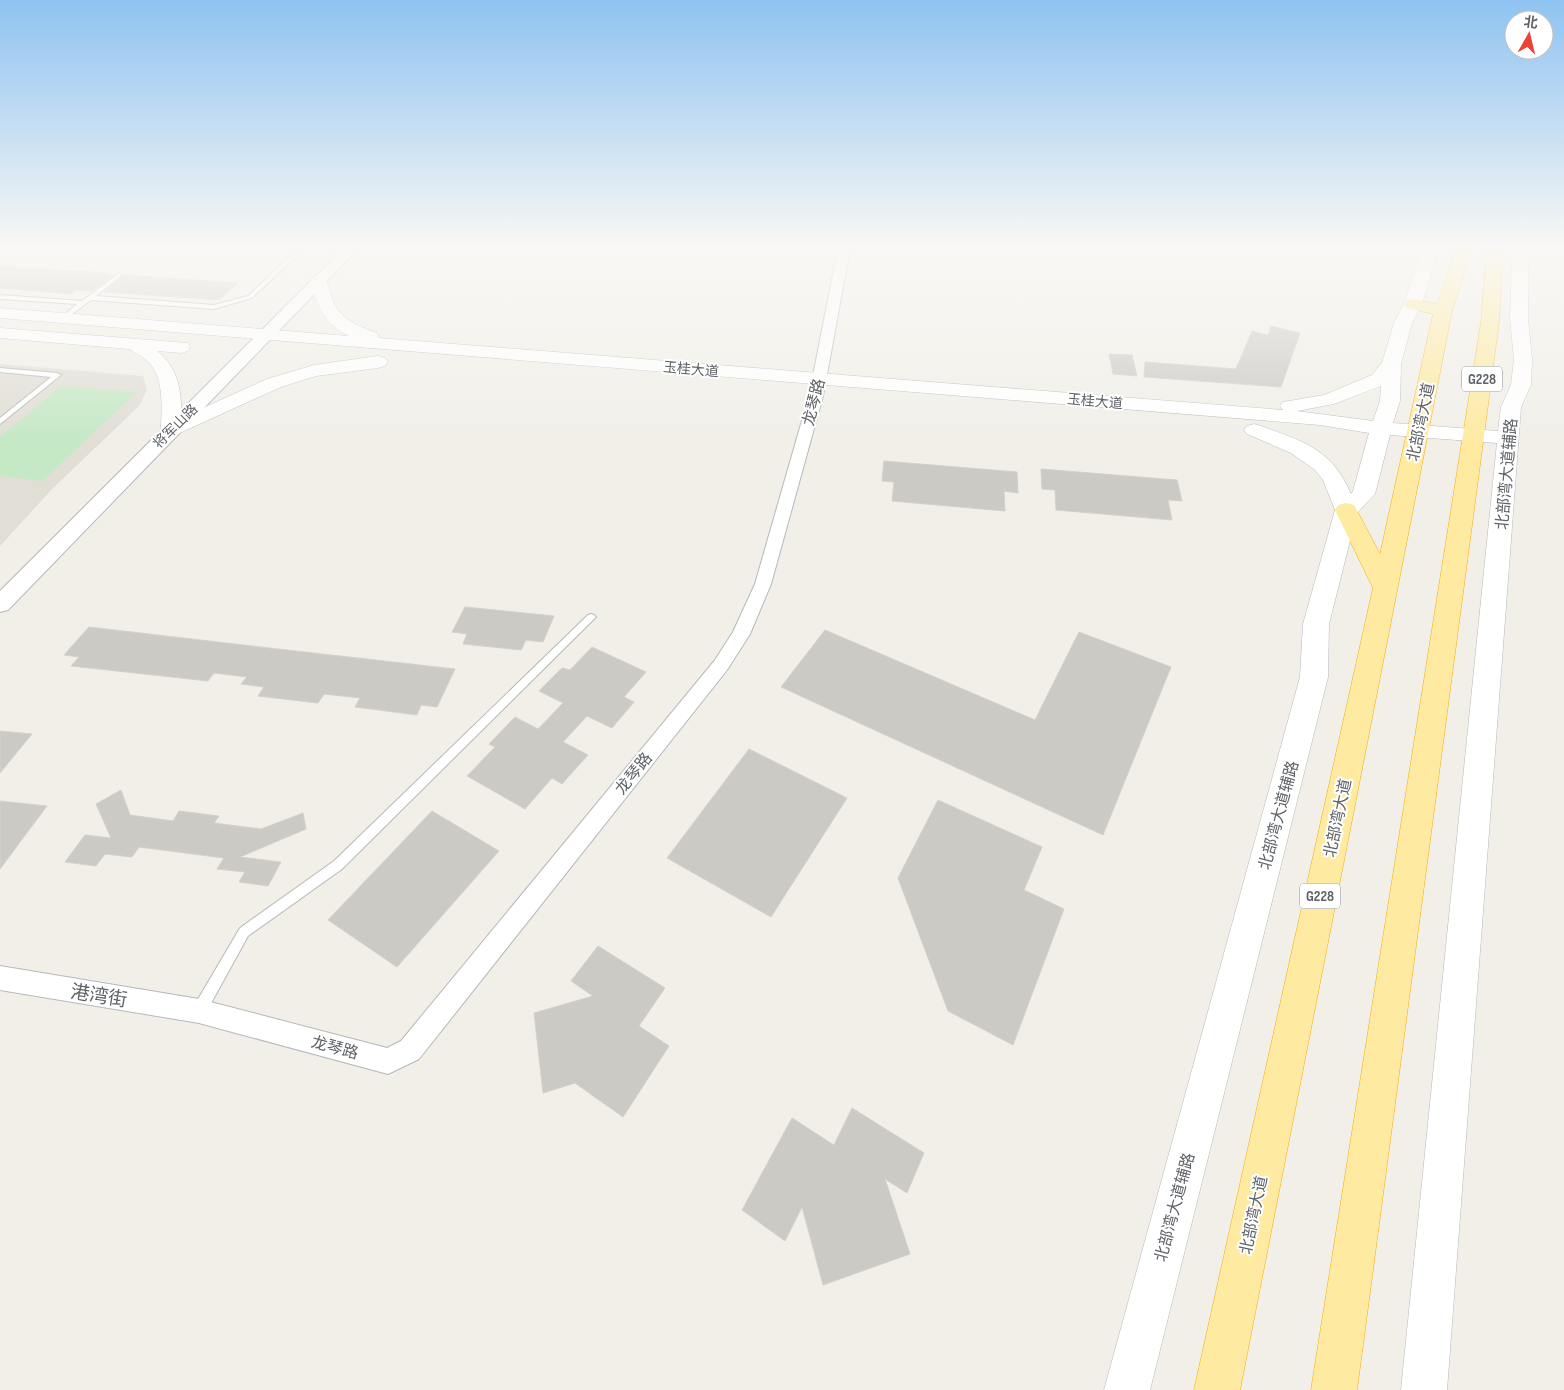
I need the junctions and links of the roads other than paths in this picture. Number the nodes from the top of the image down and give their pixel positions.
1 (11, 314) edge
2 (70, 314) edge
3 (292, 314) edge
4 (330, 314) edge
5 (832, 314) edge
6 (1408, 314) edge
7 (1442, 314) edge
8 (1491, 314) edge
9 (1519, 314) edge
10 (64, 318) junction
11 (0, 333) edge
12 (135, 344) junction
13 (267, 344) junction
14 (390, 345) junction
15 (196, 348) dead end
16 (222, 350) dead end
17 (249, 352) junction
18 (298, 356) dead end
19 (378, 362) junction
20 (398, 364) dead end
21 (1391, 364) junction
22 (0, 370) edge
23 (527, 374) dead end
24 (818, 387) junction
25 (1251, 421) junction
26 (0, 422) edge
27 (1382, 428) junction
28 (171, 431) junction
29 (1418, 431) junction
30 (1474, 435) junction
31 (1509, 438) junction
32 (1346, 510) junction
33 (1385, 588) junction
34 (0, 604) edge
35 (591, 617) dead end
36 (0, 978) edge
37 (199, 1011) junction
38 (1127, 1390) edge
39 (1217, 1390) edge
40 (1334, 1390) edge
41 (1424, 1390) edge

1 - 10 main road, 玉桂大道
2 - 10 lane
3 - 13 street
4 - 14 main road
5 - 24 street, 龙琴路
6 - 21 main road
7 - 29 highway, 北部湾大道 / G228
8 - 30 highway, G228
9 - 31 main road, 北部湾大道辅路
10 - 13 main road, 玉桂大道
11 - 12 main road
12 - 15 main road
12 - 28 main road
13 - 14 main road, 玉桂大道
13 - 17 main road, 玉桂大道
14 - 24 main road, 玉桂大道
16 - 17 main road, 玉桂大道
17 - 28 street, 将军山路
18 - 19 main road
19 - 20 main road
19 - 28 main road
21 - 25 main road
21 - 27 main road
22 - 26 lane
23 - 24 main road, 玉桂大道
24 - 25 main road, 玉桂大道
24 - 37 street, 龙琴路
25 - 27 main road, 玉桂大道
25 - 32 main road
27 - 29 main road, 玉桂大道
27 - 32 main road
28 - 34 street, 将军山路
29 - 30 main road, 玉桂大道
29 - 33 highway, 北部湾大道 / G228
30 - 31 main road, 玉桂大道
30 - 40 highway, G228
31 - 41 main road, 北部湾大道辅路
32 - 33 highway
32 - 38 main road, 北部湾大道辅路
33 - 39 highway, 北部湾大道 / G228
35 - 37 lane
36 - 37 street, 港湾街

